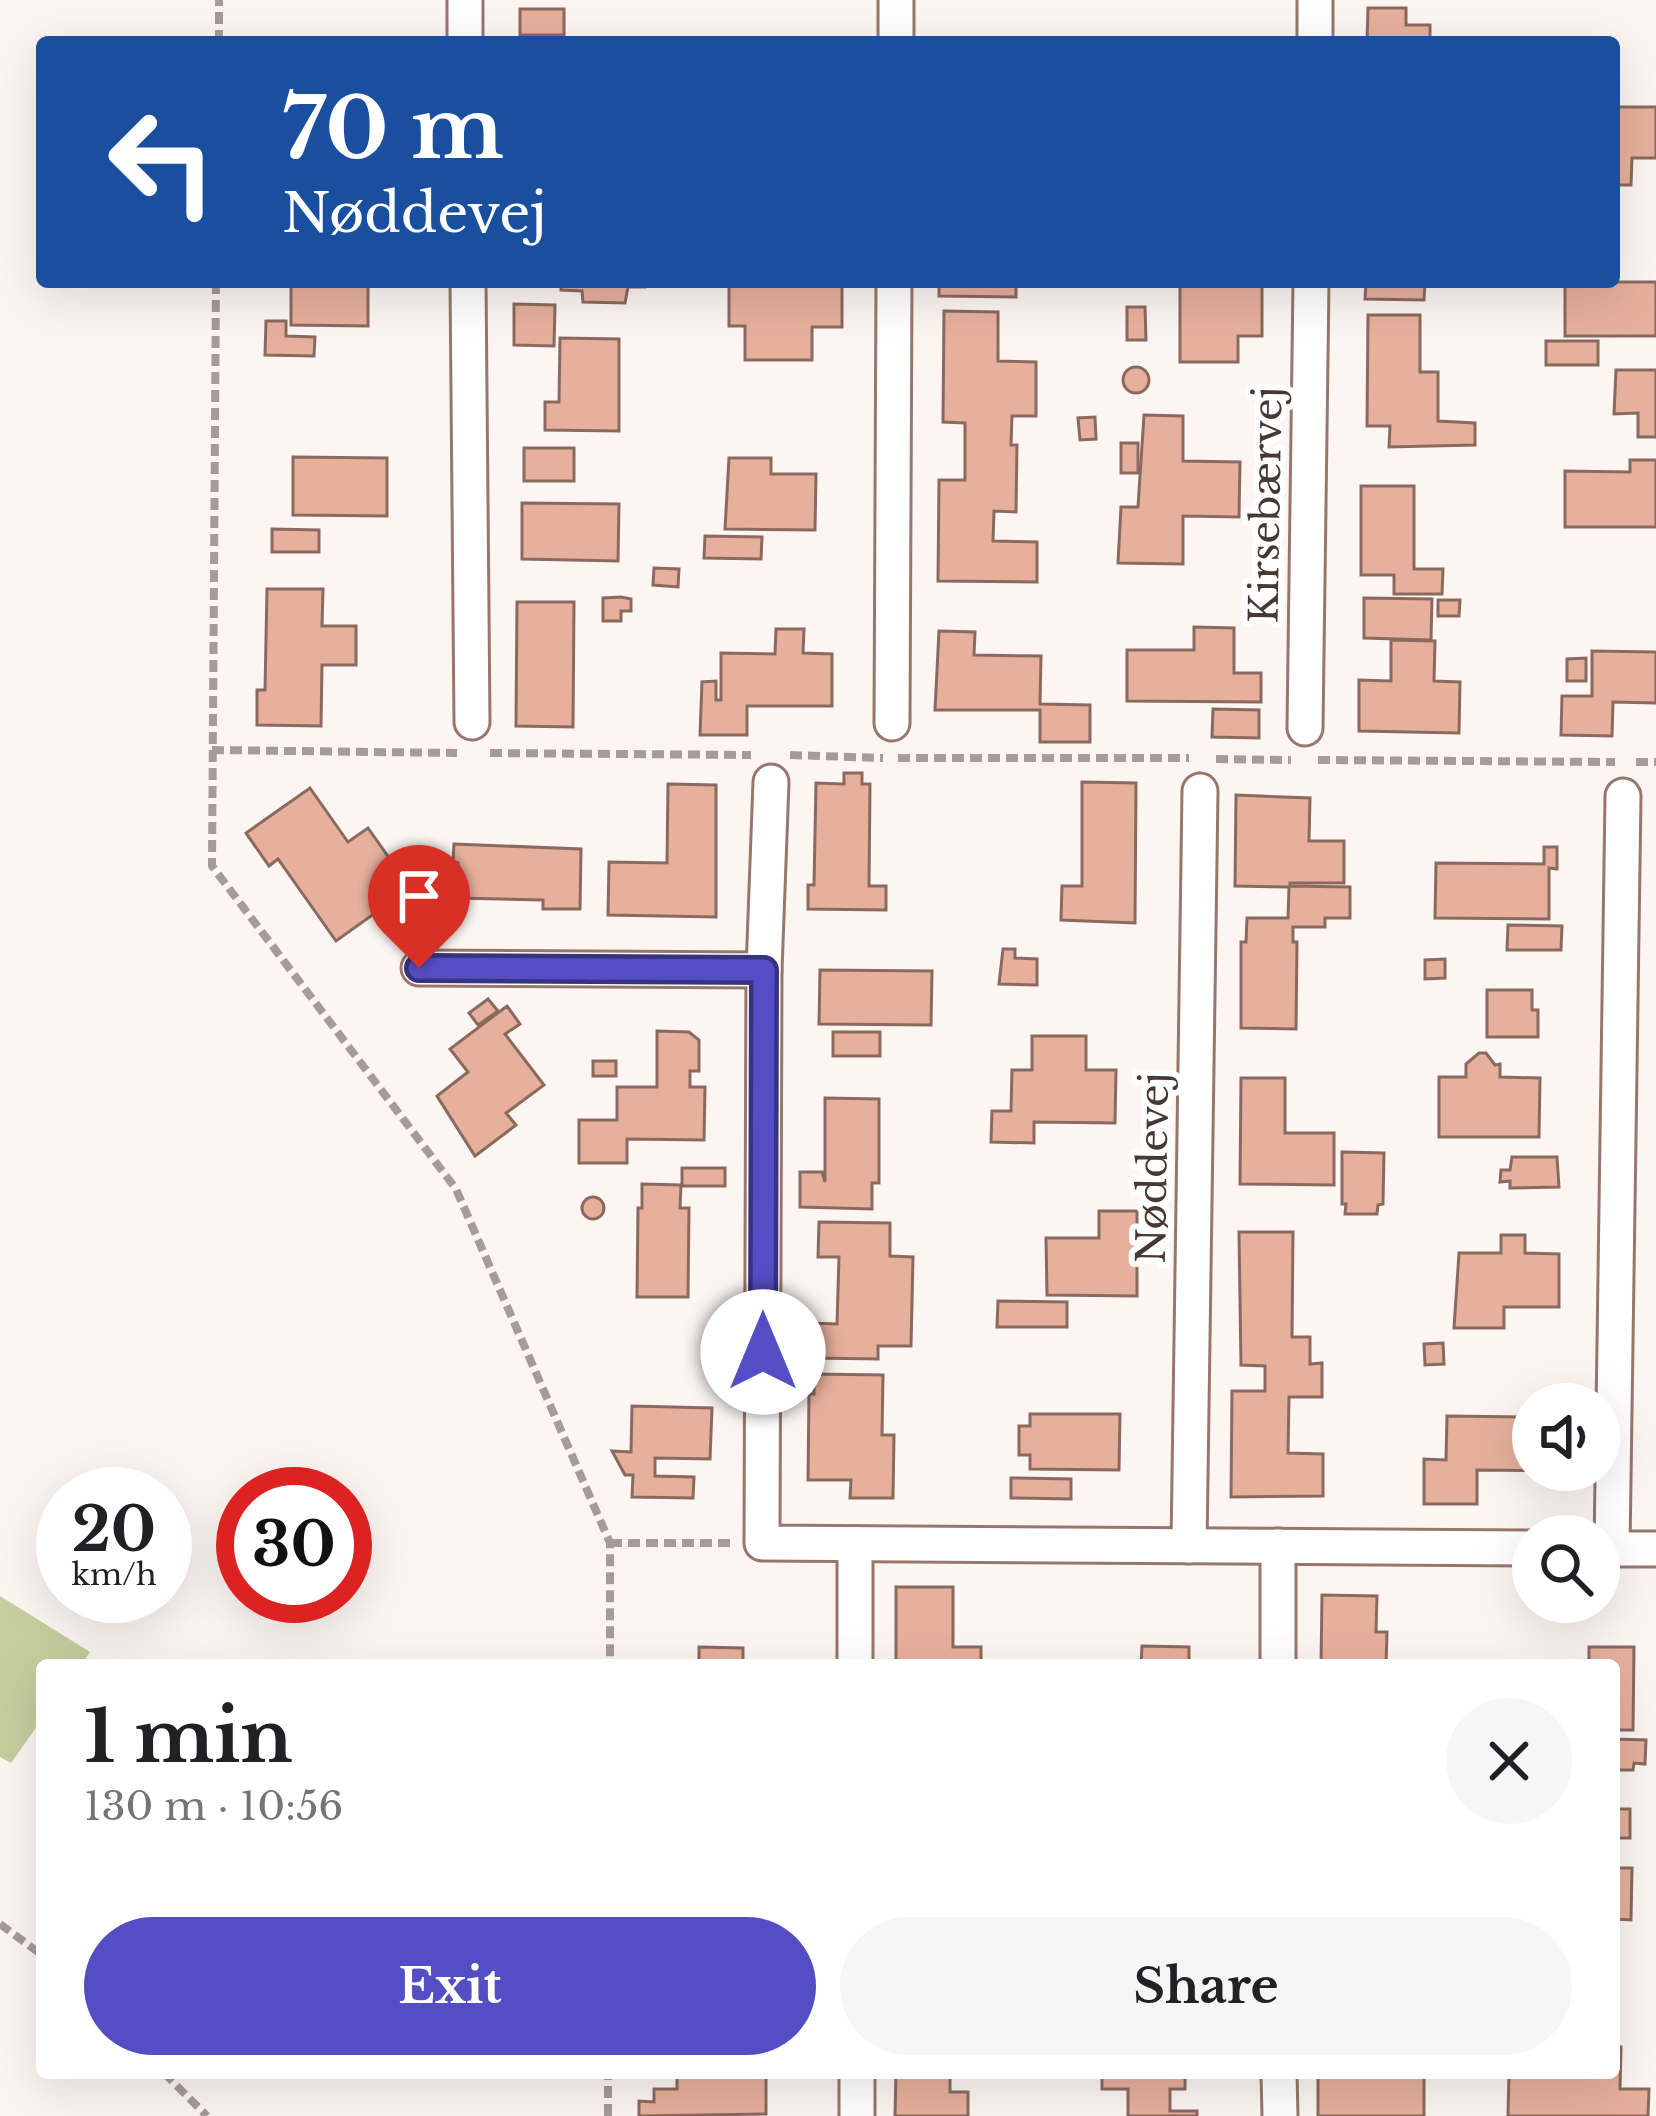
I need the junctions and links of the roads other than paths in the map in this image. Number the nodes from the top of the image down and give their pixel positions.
1 (465, 0) edge
2 (896, 0) edge
3 (1315, 0) edge
4 (465, 36) edge
5 (896, 36) edge
6 (1315, 36) edge
7 (467, 288) edge
8 (894, 288) edge
9 (1311, 288) edge
10 (472, 722) dead end
11 (892, 723) dead end
12 (1305, 728) dead end
13 (770, 764) road end
14 (1200, 791) dead end
15 (1623, 796) dead end
16 (419, 968) dead end
17 (764, 970) junction
18 (1607, 1515) edge
19 (855, 1544) junction
20 (1189, 1546) junction
21 (1278, 1546) junction
22 (1512, 1548) edge
23 (1620, 1549) edge
24 (1656, 1549) edge
25 (855, 1659) edge
26 (1278, 1659) edge
27 (857, 2079) edge
28 (1280, 2079) edge
29 (857, 2116) edge
30 (1280, 2116) edge

1 - 4 street
2 - 5 street
3 - 6 street
7 - 10 street
8 - 11 street
9 - 12 street, Kirsebærvej
13 - 17 street
14 - 20 street, Nøddevej
15 - 18 street
16 - 17 street
17 - 19 street
19 - 20 street
19 - 25 street
20 - 21 street
21 - 22 street
21 - 26 street
23 - 24 street
27 - 29 street
28 - 30 street

